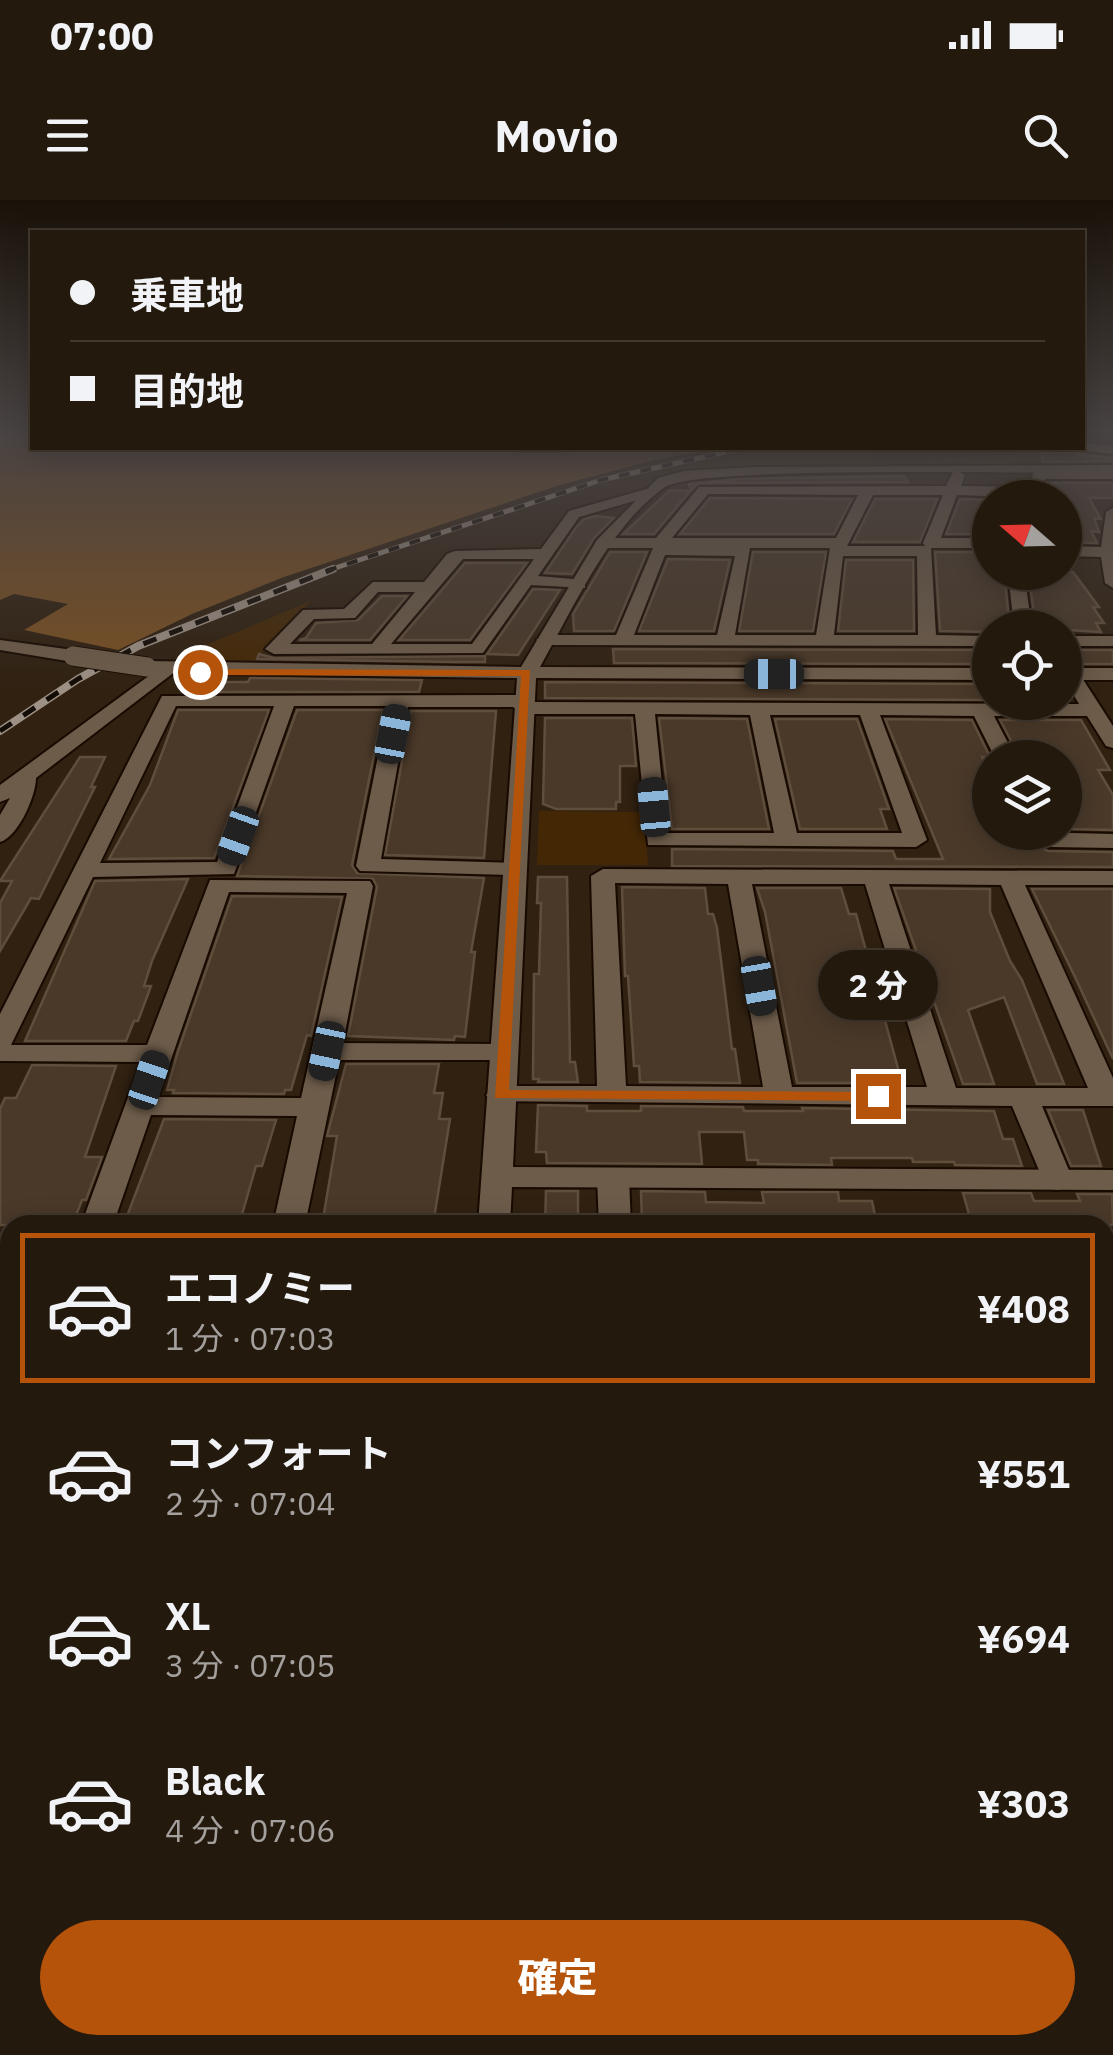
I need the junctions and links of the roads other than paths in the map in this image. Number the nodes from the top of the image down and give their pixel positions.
1 (572, 517) edge
2 (627, 517) edge
3 (682, 517) edge
4 (768, 517) edge
5 (854, 517) edge
6 (941, 517) edge
7 (1112, 517) edge
8 (661, 542) junction
9 (603, 543) junction
10 (751, 543) junction
11 (972, 543) edge
12 (1082, 551) edge
13 (1108, 552) junction
14 (546, 554) junction
15 (527, 580) junction
16 (1113, 583) edge
17 (579, 584) junction
18 (428, 587) junction
19 (545, 640) junction
20 (622, 640) junction
21 (725, 640) junction
22 (972, 640) edge
23 (824, 641) junction
24 (874, 641) junction
25 (926, 641) junction
26 (1082, 641) edge
27 (1113, 641) edge
28 (0, 645) edge
29 (367, 649) junction
30 (156, 668) junction
31 (350, 672) junction
32 (527, 672) junction
33 (803, 674) junction
34 (886, 674) junction
35 (972, 674) edge
36 (1082, 674) edge
37 (1113, 674) edge
38 (1082, 696) edge
39 (342, 700) junction
40 (286, 701) junction
41 (399, 701) junction
42 (522, 705) junction
43 (812, 708) junction
44 (645, 709) junction
45 (759, 709) junction
46 (868, 709) junction
47 (972, 710) edge
48 (1082, 710) edge
49 (1092, 710) junction
50 (1113, 742) edge
51 (25, 777) junction
52 (0, 795) edge
53 (0, 835) edge
54 (787, 840) junction
55 (1082, 841) edge
56 (1113, 841) edge
57 (513, 868) junction
58 (84, 870) junction
59 (740, 876) junction
60 (875, 877) junction
61 (1010, 878) junction
62 (1113, 878) edge
63 (0, 1042) edge
64 (327, 1051) junction
65 (502, 1052) junction
66 (0, 1053) edge
67 (158, 1054) junction
68 (612, 1094) junction
69 (501, 1095) junction
70 (779, 1096) junction
71 (944, 1097) junction
72 (1110, 1097) edge
73 (1024, 1098) junction
74 (140, 1106) junction
75 (314, 1107) junction
76 (497, 1178) junction
77 (613, 1178) junction
78 (1057, 1180) junction
79 (1113, 1180) edge
80 (101, 1215) edge
81 (291, 1215) edge
82 (495, 1215) edge
83 (615, 1215) edge

1 - 14 street
2 - 9 street
3 - 8 street
4 - 10 street
5 - 10 street
6 - 11 street
7 - 13 street
8 - 9 street
8 - 10 street
9 - 17 street
12 - 13 street
13 - 16 street
14 - 15 street
14 - 18 street
15 - 17 street
15 - 29 street
17 - 19 street
18 - 29 street
18 - 29 street
19 - 20 street
19 - 32 street
20 - 21 street
20 - 21 street
21 - 23 street
22 - 25 street
23 - 24 street
23 - 25 street
24 - 25 street
24 - 34 street
26 - 27 street
28 - 30 street, bridge
29 - 31 street
30 - 31 street
30 - 51 street
31 - 32 street
31 - 39 street
32 - 33 street
32 - 42 street
33 - 34 street
33 - 43 street
34 - 35 street
36 - 37 street
38 - 49 street
39 - 40 street
39 - 41 street
40 - 58 street
40 - 58 street
41 - 42 street
41 - 57 street
42 - 44 street
42 - 57 street
43 - 45 street
43 - 46 street
44 - 45 street
44 - 54 street
45 - 54 street
46 - 47 street
46 - 54 street
48 - 49 street
49 - 50 street
51 - 52 street
51 - 53 street
55 - 56 street
57 - 65 street
58 - 63 street
59 - 60 street
59 - 68 street
59 - 70 street
60 - 61 street
60 - 71 street
61 - 62 street
61 - 72 street
64 - 65 street
64 - 67 street
64 - 75 street
65 - 69 street
66 - 67 street
67 - 74 street
68 - 69 street
68 - 70 street
69 - 76 street
70 - 71 street
71 - 73 street
72 - 73 street
73 - 78 street
74 - 75 street
74 - 80 street
75 - 81 street
76 - 77 street
76 - 82 street
77 - 78 street
77 - 83 street
78 - 79 street

